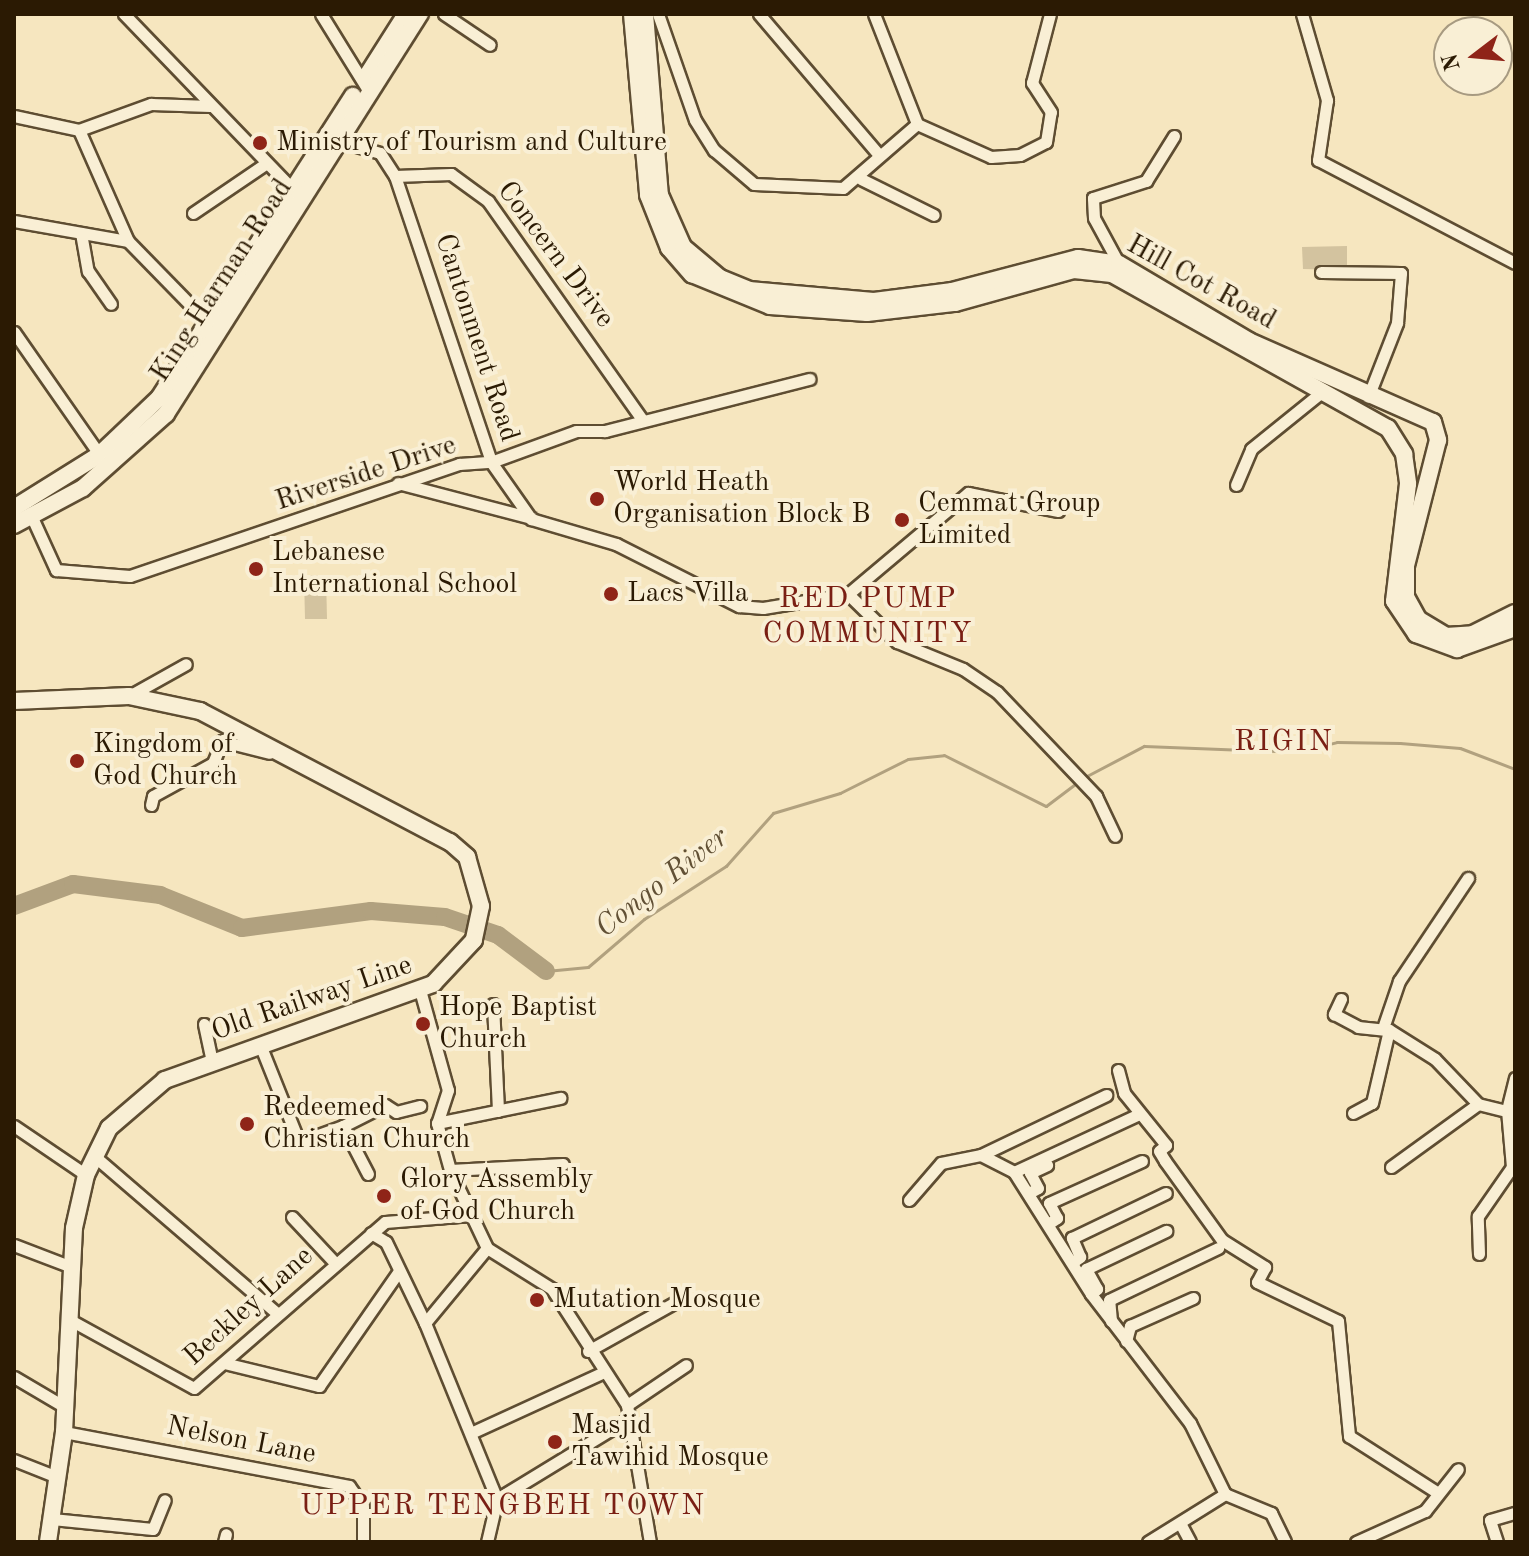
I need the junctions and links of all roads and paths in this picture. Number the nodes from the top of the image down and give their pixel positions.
1 (124, 14) edge
2 (321, 14) edge
3 (406, 14) edge
4 (420, 14) edge
5 (444, 14) edge
6 (632, 14) edge
7 (645, 14) edge
8 (658, 14) edge
9 (759, 14) edge
10 (874, 14) edge
11 (1050, 14) edge
12 (1302, 14) edge
13 (490, 45) dead end
14 (365, 86) junction
15 (210, 106) junction
16 (14, 116) edge
17 (917, 124) junction
18 (79, 130) junction
19 (1174, 136) dead end
20 (334, 140) junction
21 (879, 155) junction
22 (265, 164) junction
23 (395, 176) junction
24 (861, 179) junction
25 (300, 197) junction
26 (193, 213) dead end
27 (934, 215) dead end
28 (14, 221) edge
29 (81, 233) junction
30 (128, 241) junction
31 (1515, 263) edge
32 (1119, 264) junction
33 (1321, 272) dead end
34 (111, 304) dead end
35 (216, 330) junction
36 (14, 332) edge
37 (809, 379) dead end
38 (1324, 390) junction
39 (1368, 397) junction
40 (1423, 418) junction
41 (643, 421) junction
42 (1401, 448) junction
43 (1436, 449) junction
44 (104, 461) junction
45 (491, 462) junction
46 (398, 483) junction
47 (1236, 485) dead end
48 (23, 509) edge
49 (1058, 511) dead end
50 (531, 519) junction
51 (14, 525) edge
52 (848, 594) junction
53 (1515, 613) edge
54 (1515, 628) edge
55 (186, 664) dead end
56 (129, 696) junction
57 (14, 701) edge
58 (286, 756) junction
59 (151, 805) dead end
60 (1115, 836) dead end
61 (1468, 878) dead end
62 (420, 990) junction
63 (1341, 999) dead end
64 (493, 1004) dead end
65 (204, 1024) dead end
66 (1386, 1029) junction
67 (261, 1047) junction
68 (212, 1061) junction
69 (1118, 1070) dead end
70 (1515, 1078) edge
71 (1106, 1095) dead end
72 (560, 1098) dead end
73 (1478, 1104) junction
74 (420, 1106) dead end
75 (498, 1111) junction
76 (1511, 1111) edge
77 (1353, 1113) dead end
78 (1139, 1114) junction
79 (437, 1123) junction
80 (14, 1126) edge
81 (343, 1126) junction
82 (1123, 1129) dead end
83 (93, 1155) junction
84 (981, 1155) junction
85 (1142, 1161) dead end
86 (563, 1164) dead end
87 (1391, 1167) dead end
88 (450, 1170) junction
89 (1014, 1172) junction
90 (368, 1174) dead end
91 (86, 1175) junction
92 (1029, 1193) junction
93 (1166, 1193) dead end
94 (909, 1200) dead end
95 (472, 1215) junction
96 (292, 1217) dead end
97 (1048, 1224) junction
98 (1166, 1231) dead end
99 (371, 1233) junction
100 (14, 1245) edge
101 (487, 1248) junction
102 (1218, 1248) dead end
103 (1479, 1254) dead end
104 (1073, 1262) junction
105 (335, 1263) junction
106 (72, 1267) junction
107 (399, 1271) junction
108 (1091, 1294) junction
109 (1193, 1298) dead end
110 (681, 1299) dead end
111 (278, 1314) junction
112 (72, 1321) junction
113 (1111, 1321) junction
114 (425, 1323) junction
115 (1126, 1341) junction
116 (588, 1351) junction
117 (224, 1363) junction
118 (686, 1365) dead end
119 (604, 1372) junction
120 (14, 1377) edge
121 (627, 1405) junction
122 (65, 1407) junction
123 (628, 1419) junction
124 (64, 1432) junction
125 (473, 1432) junction
126 (14, 1460) edge
127 (1458, 1469) dead end
128 (57, 1477) junction
129 (1438, 1493) junction
130 (1225, 1494) junction
131 (497, 1499) junction
132 (165, 1500) dead end
133 (1515, 1513) edge
134 (52, 1519) junction
135 (1180, 1523) junction
136 (48, 1542) edge
137 (363, 1542) edge
138 (487, 1542) edge
139 (650, 1542) edge
140 (1148, 1542) edge
141 (1190, 1542) edge
142 (1285, 1542) edge
143 (1356, 1542) edge
144 (1497, 1542) edge

1 - 15 street
2 - 14 street
3 - 14 main road, King Harman Road
4 - 14 main road, King Harman Road
5 - 13 street
6 - 38 main road, Hill Cot Road
7 - 32 main road, Hill Cot Road
8 - 24 street
9 - 21 street
10 - 17 street
11 - 17 street
12 - 31 street
14 - 20 main road, King Harman Road
15 - 18 street
15 - 22 street
16 - 18 street
17 - 21 street
18 - 30 street
19 - 32 street
20 - 23 street, Cantonment Road
20 - 25 main road, King Harman Road
21 - 24 street
22 - 25 street
22 - 26 street
23 - 41 street, Concern Drive
23 - 45 street, Cantonment Road
24 - 27 street
25 - 35 main road, King Harman Road
28 - 29 street
29 - 30 street
29 - 34 street
30 - 35 street
32 - 39 main road, Hill Cot Road
33 - 39 street
35 - 44 main road, King Harman Road
36 - 44 street
37 - 41 street, Riverside Drive
38 - 42 main road, Hill Cot Road
38 - 47 street
39 - 40 main road, Hill Cot Road
40 - 42 main road
40 - 43 main road
41 - 45 street, Riverside Drive
42 - 43 main road
42 - 54 main road
43 - 53 main road
44 - 48 main road, King Harman Road
45 - 46 street, Riverside Drive
45 - 50 street, Cantonment Road
46 - 48 street, Riverside Drive
46 - 50 street
48 - 51 main road, King Harman Road
49 - 52 street
50 - 52 street
52 - 60 street
55 - 56 street
56 - 57 main road, Old Railway Line
56 - 58 main road, Old Railway Line
58 - 59 street
58 - 62 main road, Old Railway Line
61 - 66 street
62 - 67 main road, Old Railway Line
62 - 79 street
63 - 66 street
64 - 75 street
65 - 68 street
66 - 73 street
66 - 77 street
67 - 68 main road, Old Railway Line
67 - 81 street
68 - 83 main road, Old Railway Line
69 - 78 street
70 - 76 street
71 - 84 street
72 - 75 street
73 - 76 street
73 - 87 street
74 - 81 street
75 - 79 street
76 - 103 street
78 - 89 street
78 - 129 street
79 - 88 street
80 - 91 street
81 - 90 street
82 - 92 street
83 - 91 main road, Old Railway Line
83 - 111 street
84 - 89 street
84 - 94 street
85 - 97 street
86 - 88 street
88 - 95 street
89 - 92 street
91 - 106 main road, Old Railway Line
92 - 97 street
93 - 104 street
95 - 99 street, Beckley Lane
95 - 101 street
96 - 105 street
97 - 104 street
98 - 108 street
99 - 105 street, Beckley Lane
99 - 107 street
100 - 106 street
101 - 114 street
101 - 116 street
102 - 113 street
104 - 108 street
105 - 111 street, Beckley Lane
106 - 112 main road, Old Railway Line
107 - 114 street
107 - 117 street
108 - 113 street
109 - 115 street
110 - 116 street
111 - 117 street, Beckley Lane
112 - 117 street, Beckley Lane
112 - 122 main road, Old Railway Line
113 - 115 street
114 - 125 street
115 - 130 street
116 - 119 street
118 - 121 street
119 - 121 street
119 - 125 street
120 - 122 street
121 - 123 street
122 - 124 main road, Old Railway Line
123 - 131 street
123 - 139 street
124 - 128 main road, Old Railway Line
124 - 137 street, Nelson Lane
125 - 131 street
126 - 128 street
127 - 129 street
128 - 134 main road, Old Railway Line
129 - 143 street
130 - 135 street
130 - 142 street
131 - 138 street
132 - 134 street
133 - 144 street
134 - 136 main road, Old Railway Line
135 - 140 street
135 - 141 street

